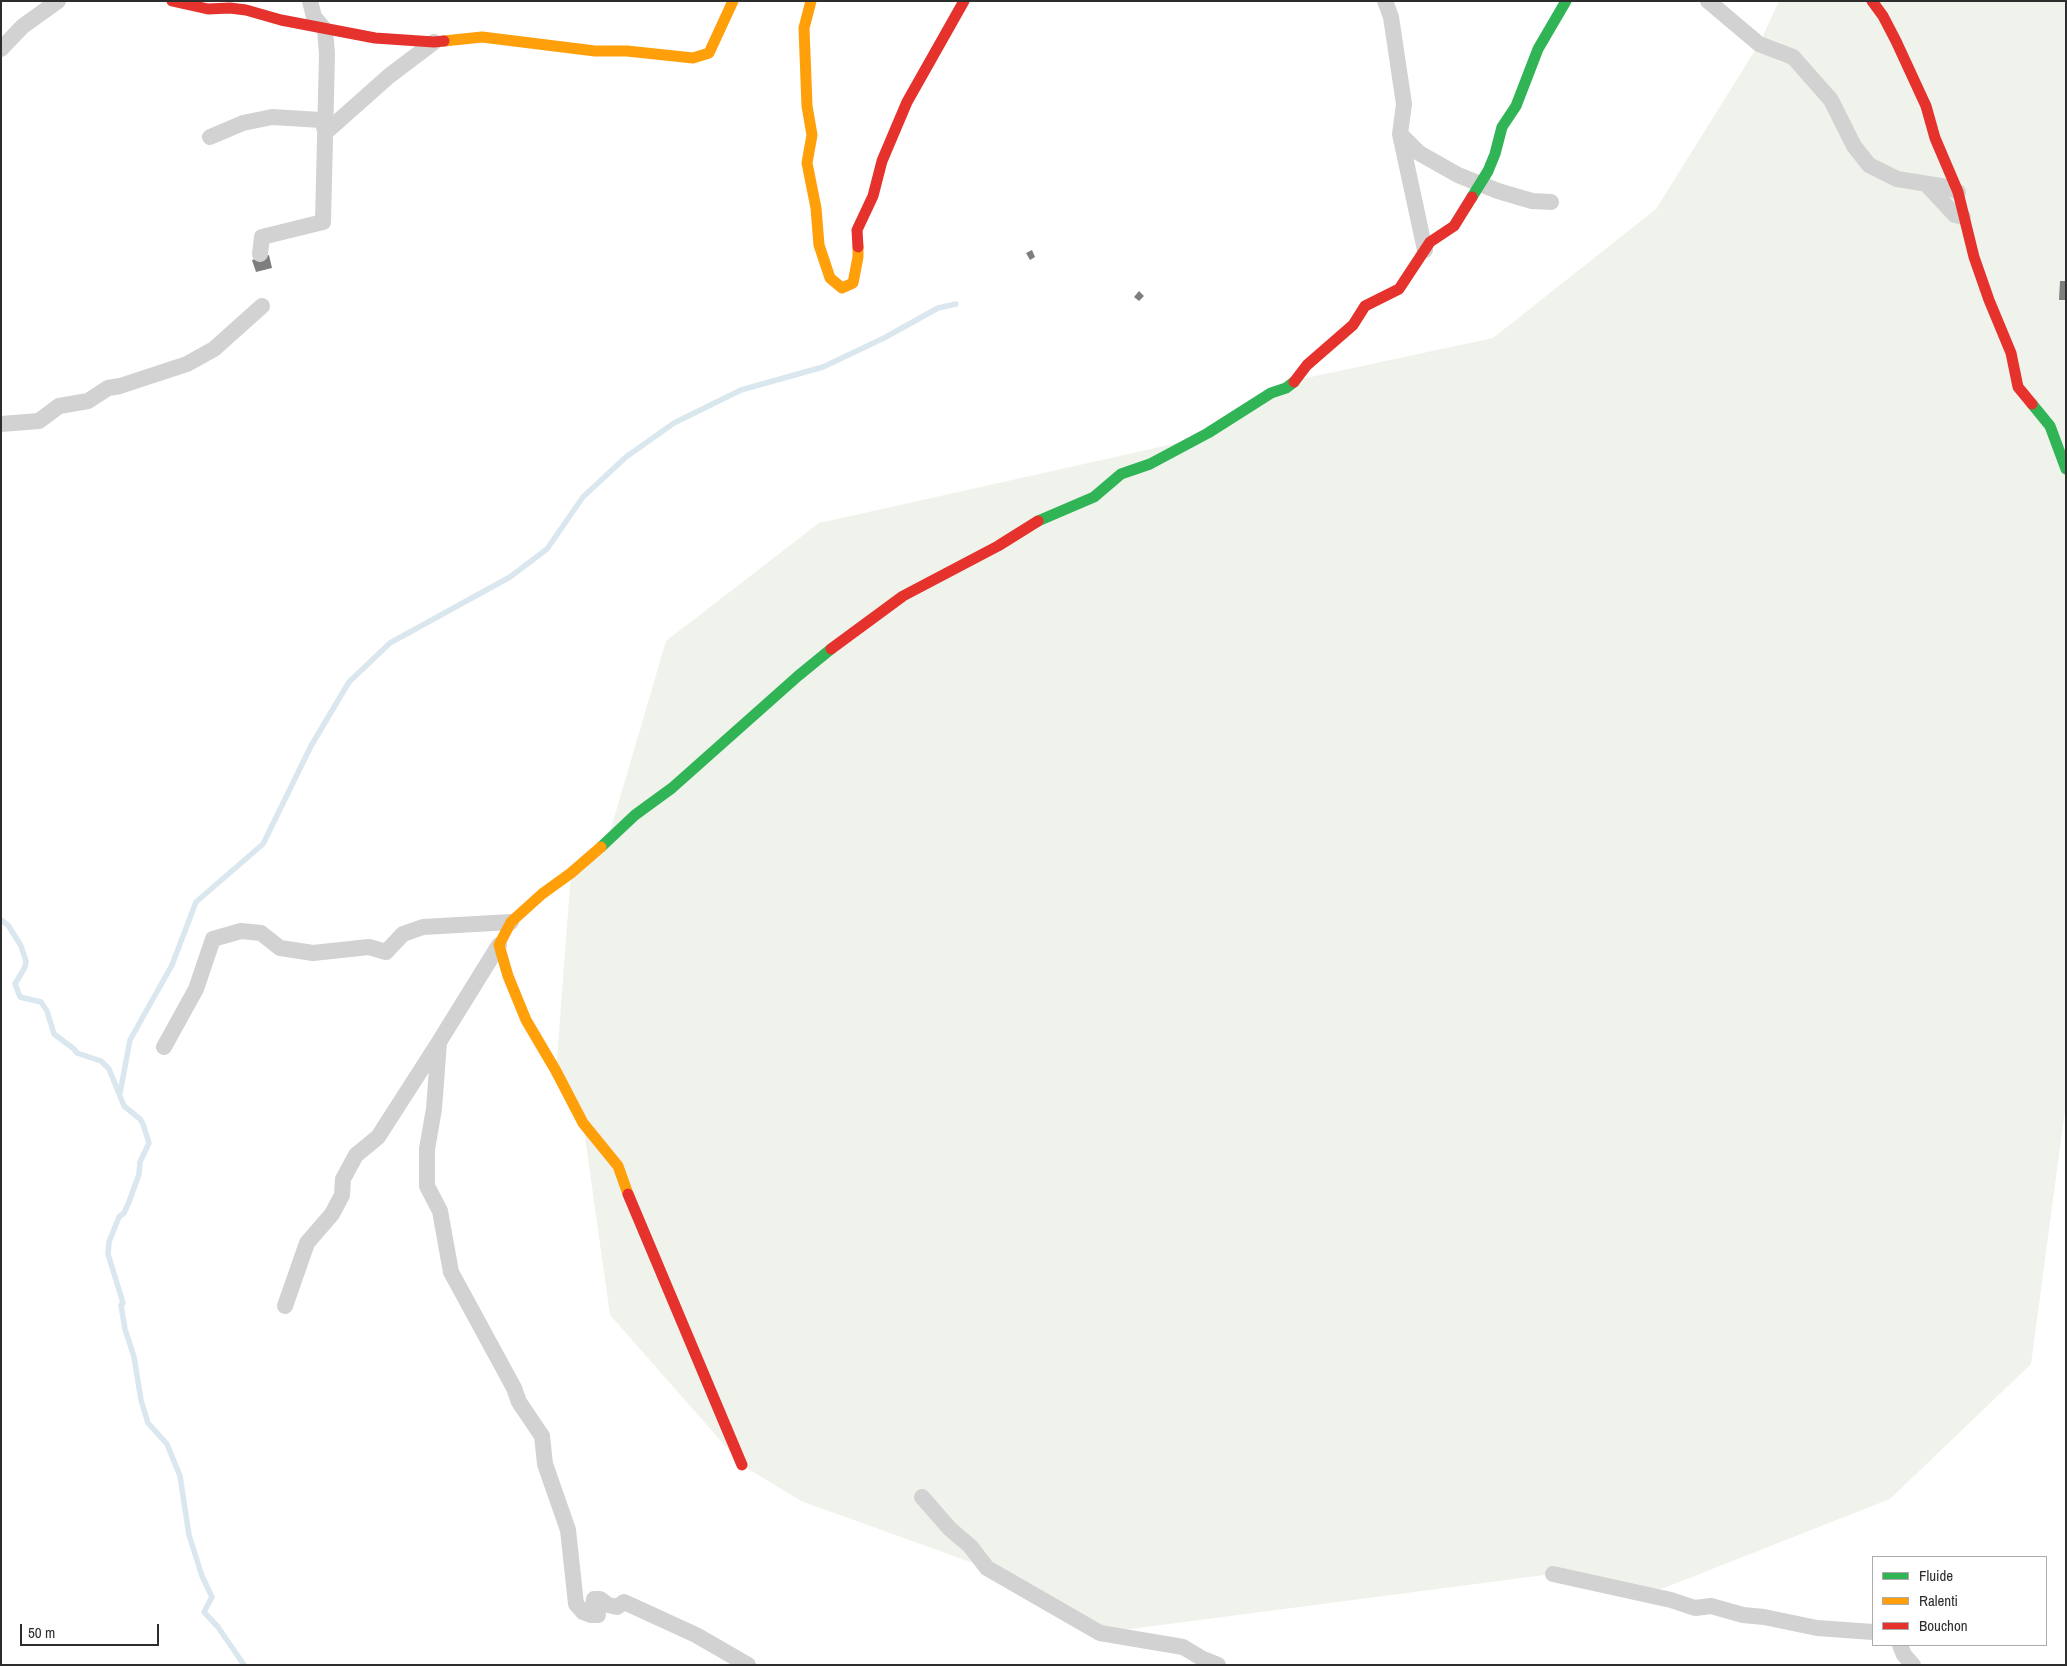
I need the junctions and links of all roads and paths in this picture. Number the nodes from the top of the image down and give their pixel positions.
1 (58, 1) edge
2 (172, 1) edge
3 (310, 1) edge
4 (811, 1) edge
5 (964, 1) edge
6 (1385, 1) edge
7 (1566, 1) edge
8 (1708, 1) edge
9 (1872, 1) edge
10 (735, 2) edge
11 (325, 30) junction
12 (434, 42) junction
13 (1, 49) edge
14 (326, 132) junction
15 (1400, 134) junction
16 (210, 137) dead end
17 (1480, 183) junction
18 (1928, 185) junction
19 (1958, 192) junction
20 (1551, 202) dead end
21 (1963, 217) junction
22 (1425, 250) junction
23 (260, 254) dead end
24 (262, 306) dead end
25 (1, 424) edge
26 (2066, 469) edge
27 (511, 922) junction
28 (499, 945) junction
29 (439, 1042) junction
30 (164, 1047) dead end
31 (285, 1306) dead end
32 (742, 1465) dead end
33 (922, 1497) dead end
34 (1552, 1574) dead end
35 (1872, 1632) edge
36 (1900, 1646) edge
37 (748, 1665) edge
38 (1218, 1665) edge
39 (1913, 1665) edge

1 - 13 street
2 - 11 street
3 - 11 street
4 - 5 street
6 - 15 street
7 - 17 street
8 - 18 street
9 - 19 street
10 - 12 street
11 - 12 street
11 - 14 street
12 - 14 street
14 - 16 street
14 - 23 street
15 - 17 street
15 - 22 street
17 - 20 street
17 - 22 street
18 - 19 street
18 - 21 street
19 - 21 street
21 - 26 street
22 - 27 street
24 - 25 street
27 - 28 street
27 - 30 street
28 - 29 street
28 - 32 street
29 - 31 street
29 - 37 street
33 - 38 street
34 - 35 street
36 - 39 street

